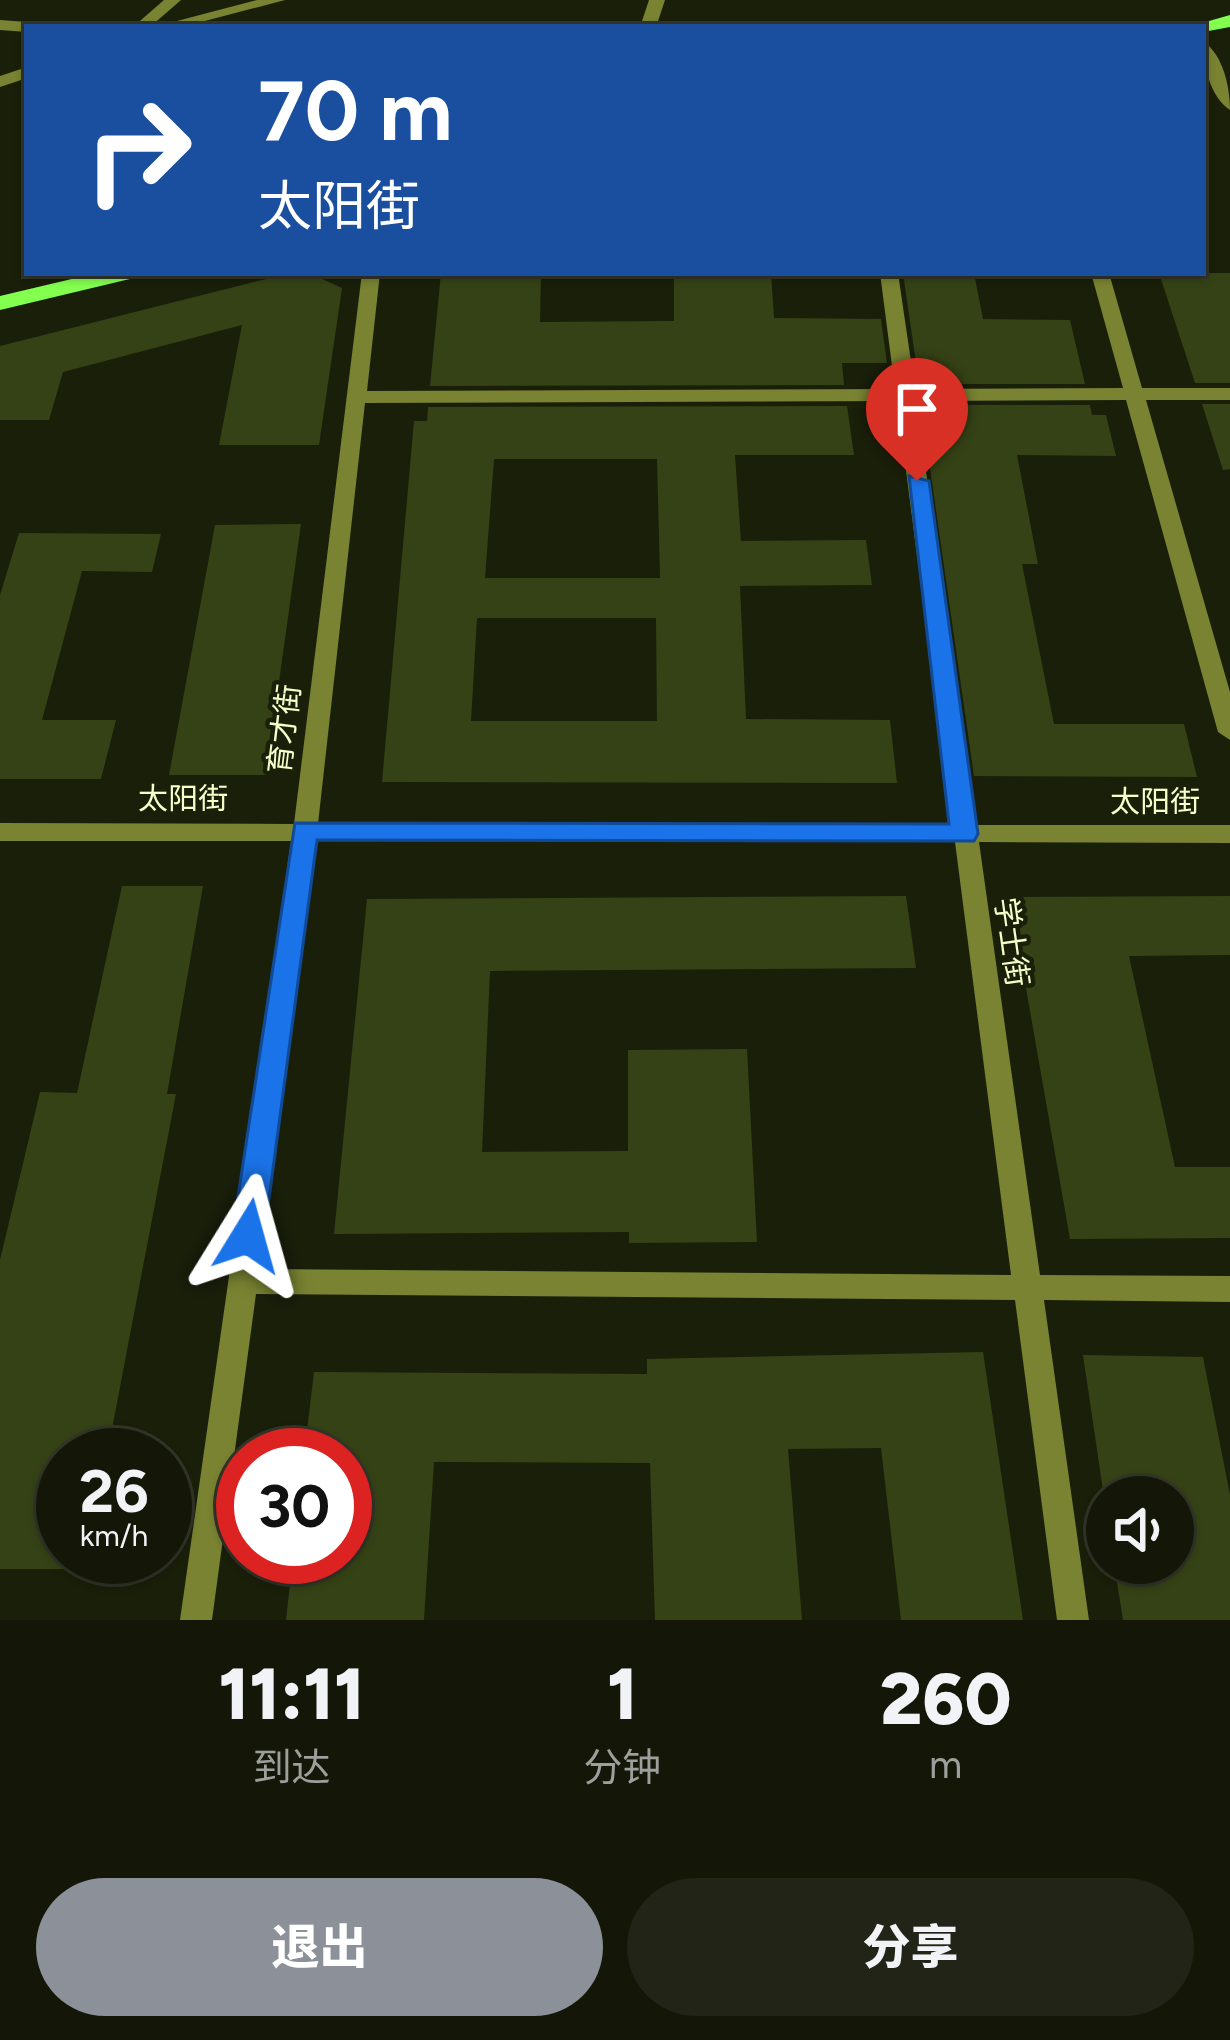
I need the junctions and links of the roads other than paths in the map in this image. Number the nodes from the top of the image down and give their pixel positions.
1 (173, 0) edge
2 (277, 0) edge
3 (145, 24) edge
4 (175, 24) edge
5 (1206, 53) edge
6 (1230, 105) edge
7 (113, 276) edge
8 (371, 276) edge
9 (890, 276) edge
10 (1101, 276) edge
11 (0, 303) edge
12 (905, 392) junction
13 (1135, 394) junction
14 (1230, 394) edge
15 (356, 398) junction
16 (1230, 732) edge
17 (304, 830) junction
18 (0, 832) edge
19 (964, 834) junction
20 (1230, 834) edge
21 (242, 1281) junction
22 (1024, 1287) junction
23 (1230, 1289) edge
24 (196, 1620) edge
25 (1073, 1620) edge

1 - 3 street
2 - 4 street
5 - 6 street
7 - 11 main road
8 - 15 street, 育才街
9 - 12 street, 学士街
10 - 13 street
12 - 13 street
12 - 15 street
12 - 19 street, 学士街
13 - 14 street
13 - 16 street
15 - 17 street, 育才街
17 - 18 street, 太阳街
17 - 19 street, 太阳街
17 - 21 street, 育才街
19 - 20 street, 太阳街
19 - 22 street, 学士街
21 - 22 street
21 - 24 street, 育才街
22 - 23 street
22 - 25 street, 学士街

